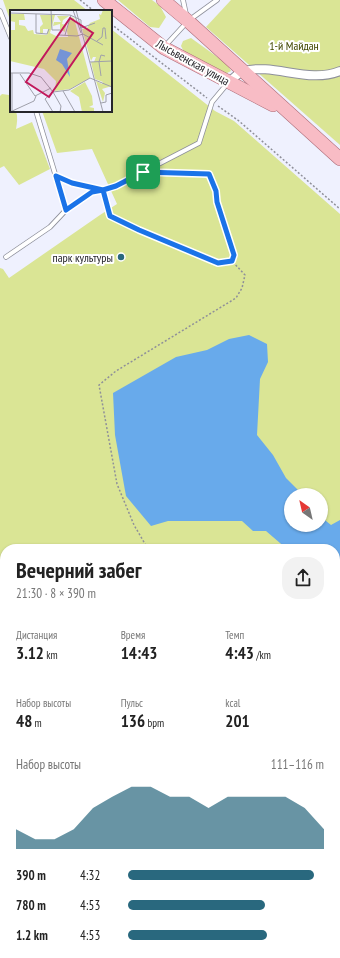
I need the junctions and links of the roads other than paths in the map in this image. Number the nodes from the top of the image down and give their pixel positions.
1 (104, 0) edge
2 (163, 0) edge
3 (183, 0) edge
4 (217, 0) edge
5 (0, 11) edge
6 (188, 21) junction
7 (10, 36) edge
8 (164, 48) junction
9 (243, 71) junction
10 (340, 71) edge
11 (229, 82) junction
12 (36, 112) edge
13 (289, 114) junction
14 (340, 159) edge
15 (56, 176) junction
16 (103, 190) junction
17 (66, 210) junction
18 (6, 257) dead end

1 - 8 main road, Лысьвенская улица
2 - 6 main road, Лысьвенская улица
3 - 6 lane
4 - 6 lane
5 - 7 lane
6 - 8 lane
6 - 9 main road, Лысьвенская улица
8 - 11 main road, Лысьвенская улица
9 - 10 street
9 - 11 street
9 - 13 main road, Лысьвенская улица
11 - 13 main road, Лысьвенская улица
11 - 16 lane
12 - 15 lane
13 - 14 main road, Лысьвенская улица
15 - 16 lane
15 - 17 lane
16 - 17 lane
17 - 18 lane

